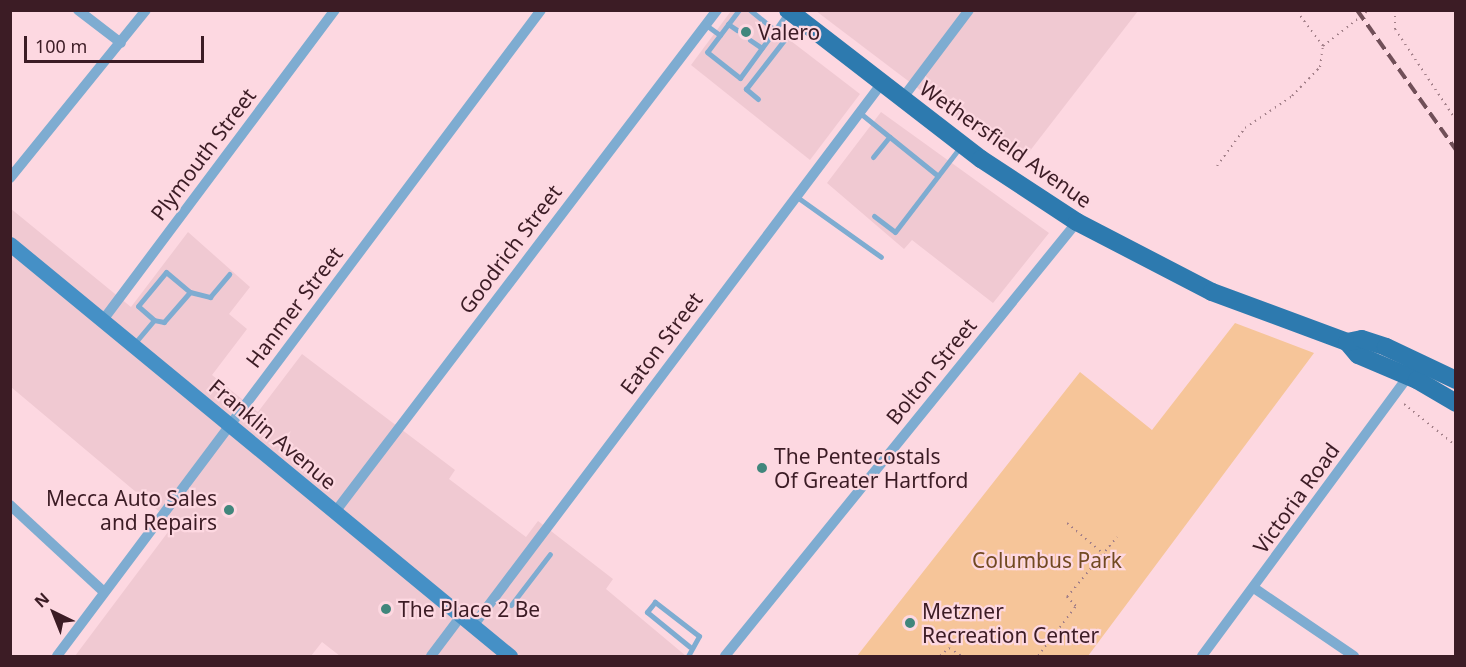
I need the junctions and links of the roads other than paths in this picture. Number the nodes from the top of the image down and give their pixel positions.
1 (78, 10) edge
2 (146, 10) edge
3 (335, 10) edge
4 (541, 10) edge
5 (717, 10) edge
6 (739, 10) edge
7 (750, 10) edge
8 (969, 10) edge
9 (792, 14) edge
10 (729, 24) junction
11 (706, 25) junction
12 (737, 30) dead end
13 (775, 30) junction
14 (720, 35) junction
15 (750, 40) dead end
16 (121, 43) junction
17 (762, 48) junction
18 (882, 83) junction
19 (758, 99) dead end
20 (902, 99) junction
21 (859, 113) junction
22 (889, 136) junction
23 (962, 145) junction
24 (873, 157) dead end
25 (938, 176) junction
26 (10, 178) edge
27 (796, 197) junction
28 (874, 216) dead end
29 (1077, 222) junction
30 (10, 244) edge
31 (881, 257) dead end
32 (229, 274) dead end
33 (190, 292) junction
34 (103, 320) junction
35 (154, 320) junction
36 (134, 345) junction
37 (1414, 368) junction
38 (1455, 380) edge
39 (1455, 404) edge
40 (229, 424) junction
41 (10, 505) edge
42 (335, 512) junction
43 (550, 554) dead end
44 (1254, 588) junction
45 (103, 591) junction
46 (511, 605) dead end
47 (467, 621) junction
48 (690, 647) junction
49 (57, 657) edge
50 (431, 657) edge
51 (510, 657) edge
52 (688, 657) edge
53 (725, 657) edge
54 (1202, 657) edge
55 (1354, 657) edge

1 - 16 street
2 - 16 street
3 - 34 street, Plymouth Street
4 - 40 street, Hanmer Street
5 - 11 street, Goodrich Street
6 - 10 lane
7 - 13 lane
8 - 20 street
9 - 13 lane
9 - 18 main road, Wethersfield Avenue
9 - 19 lane
10 - 12 lane
10 - 14 lane
11 - 14 lane
11 - 42 street, Goodrich Street
13 - 17 lane
14 - 17 lane
15 - 17 lane
16 - 26 street
18 - 20 main road, Wethersfield Avenue
18 - 21 street, Eaton Street
20 - 23 main road, Wethersfield Avenue
21 - 22 lane
21 - 27 street, Eaton Street
22 - 24 lane
22 - 25 lane
23 - 25 lane
23 - 29 main road, Wethersfield Avenue
25 - 28 lane
27 - 31 lane
27 - 47 street, Eaton Street
29 - 37 main road, Wethersfield Avenue
29 - 53 street, Bolton Street
30 - 34 main road, Franklin Avenue
32 - 33 lane
33 - 35 lane
33 - 35 lane
34 - 36 main road, Franklin Avenue
35 - 36 lane
36 - 40 main road, Franklin Avenue
37 - 38 main road
37 - 39 main road
37 - 44 street, Victoria Road
40 - 42 main road, Franklin Avenue
40 - 45 street, Hanmer Street
41 - 45 street
42 - 47 main road, Franklin Avenue
43 - 46 lane
44 - 54 street, Victoria Road
44 - 55 street
45 - 49 street, Hanmer Street
47 - 50 street, Eaton Street
47 - 51 main road, Franklin Avenue
48 - 48 lane
48 - 52 lane

